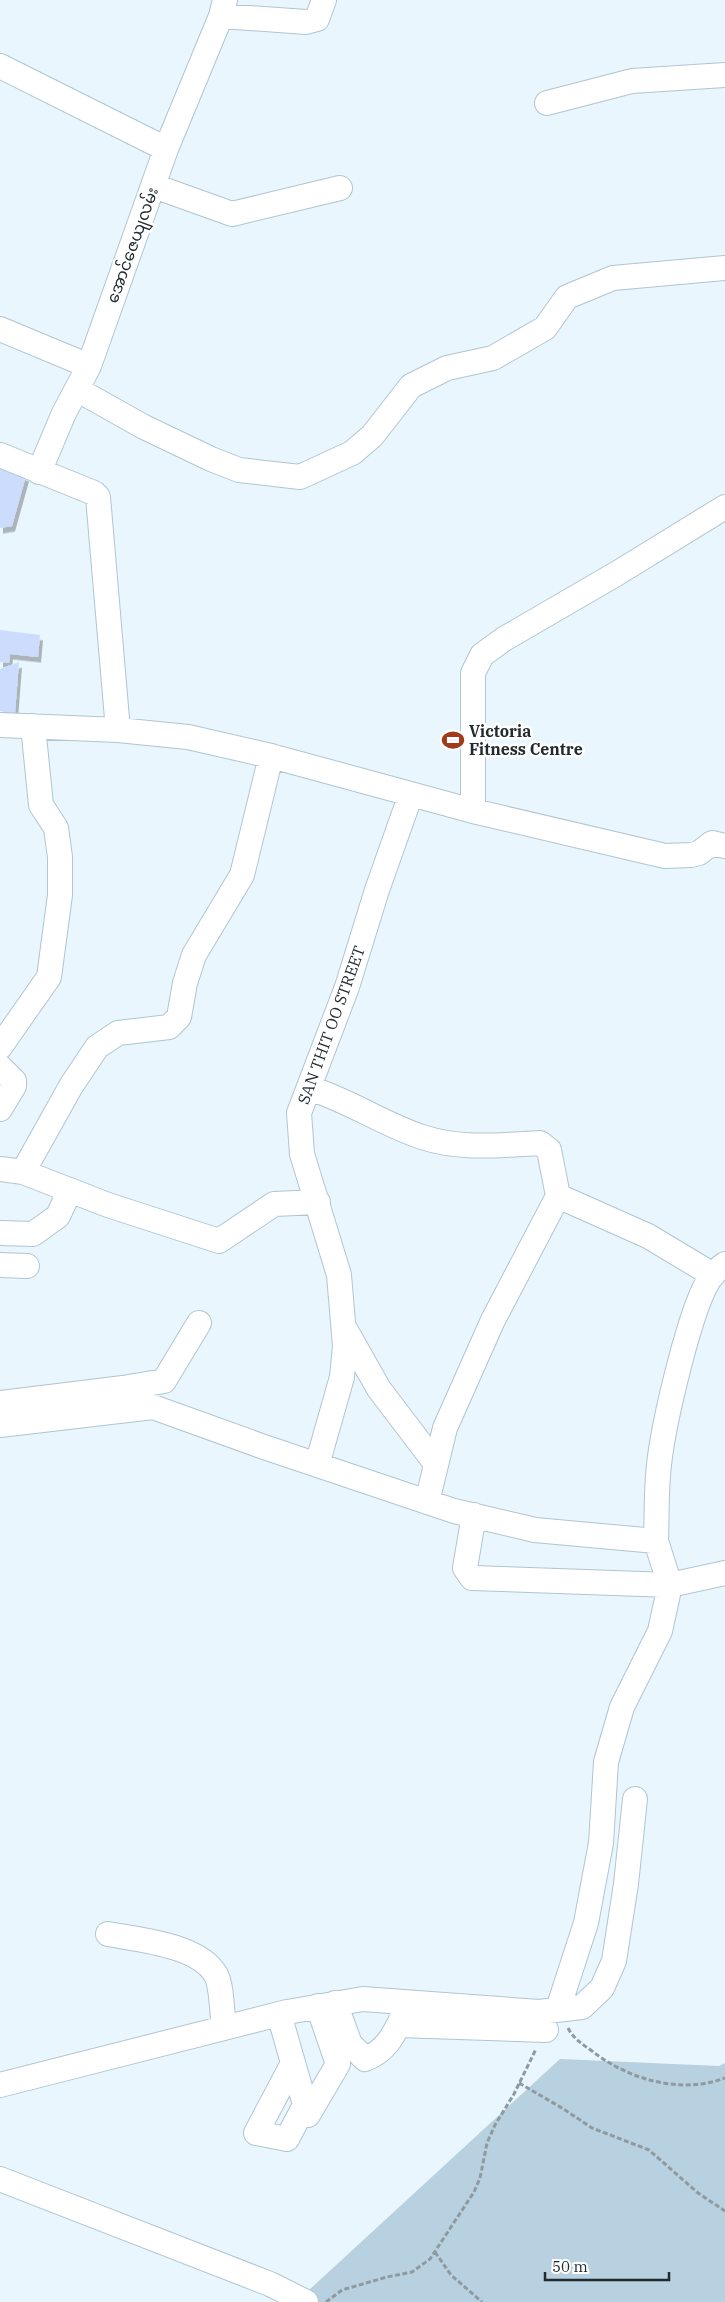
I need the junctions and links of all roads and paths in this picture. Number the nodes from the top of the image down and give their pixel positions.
1 (324, 0) edge
2 (223, 8) edge
3 (0, 66) edge
4 (725, 75) edge
5 (547, 103) dead end
6 (166, 149) junction
7 (154, 186) junction
8 (340, 188) dead end
9 (725, 268) edge
10 (0, 328) edge
11 (89, 366) junction
12 (78, 390) junction
13 (0, 455) edge
14 (39, 472) junction
15 (725, 506) edge
16 (0, 724) edge
17 (32, 726) junction
18 (118, 730) junction
19 (271, 756) junction
20 (411, 794) junction
21 (473, 811) junction
22 (725, 846) edge
23 (0, 1047) edge
24 (0, 1067) edge
25 (309, 1088) junction
26 (0, 1109) edge
27 (11, 1170) edge
28 (70, 1190) junction
29 (558, 1196) junction
30 (318, 1202) junction
31 (0, 1233) edge
32 (0, 1265) edge
33 (27, 1266) dead end
34 (719, 1270) edge
35 (199, 1323) dead end
36 (342, 1326) junction
37 (0, 1403) edge
38 (0, 1425) edge
39 (436, 1464) junction
40 (317, 1465) junction
41 (427, 1502) junction
42 (474, 1515) junction
43 (656, 1541) junction
44 (725, 1573) edge
45 (670, 1585) junction
46 (635, 1799) dead end
47 (108, 1934) dead end
48 (410, 2002) junction
49 (327, 2005) junction
50 (558, 2009) junction
51 (279, 2014) junction
52 (399, 2025) junction
53 (224, 2028) junction
54 (546, 2030) joint
55 (385, 2062) dead end
56 (293, 2063) junction
57 (338, 2064) junction
58 (725, 2078) edge
59 (519, 2083) junction
60 (0, 2085) edge
61 (305, 2104) junction
62 (0, 2179) edge
63 (725, 2211) edge
64 (435, 2252) junction
65 (306, 2302) edge
66 (326, 2302) edge
67 (482, 2302) edge

1 - 2 street
2 - 6 street, အောင်ဇေယျလမ်း
3 - 6 street
4 - 5 street
6 - 7 street, အောင်ဇေယျလမ်း
7 - 8 street
7 - 11 street, အောင်ဇေယျလမ်း
9 - 12 street
10 - 11 street
11 - 12 street, အောင်ဇေယျလမ်း
12 - 14 street, အောင်ဇေယျလမ်း
13 - 14 street
14 - 18 street
15 - 21 street
16 - 17 street
17 - 18 street
17 - 23 street
18 - 19 street
19 - 20 street
19 - 27 street
20 - 21 street
20 - 25 street, SAN THIT OO STREET
21 - 22 street
24 - 26 street
25 - 29 street
25 - 30 street, SAN THIT OO STREET
27 - 28 street
28 - 30 street
28 - 31 street
29 - 34 street
29 - 39 street
30 - 36 street, SAN THIT OO STREET
32 - 33 street
34 - 43 street
35 - 37 street
36 - 39 street
36 - 40 street, SAN THIT OO STREET
38 - 40 street
39 - 41 street
40 - 41 street
41 - 42 street
42 - 43 street
42 - 45 street
43 - 45 street
44 - 45 street
45 - 50 street
46 - 50 street
47 - 53 street
48 - 49 street
48 - 50 street
48 - 52 street
49 - 51 street
49 - 52 street
49 - 57 street
50 - 58 path
51 - 53 street
51 - 56 street
52 - 54 street
53 - 60 street
54 - 59 path
55 - 57 street
56 - 61 street
56 - 61 street
57 - 61 street
59 - 63 path
59 - 64 path
62 - 65 street
64 - 66 path
64 - 67 path

